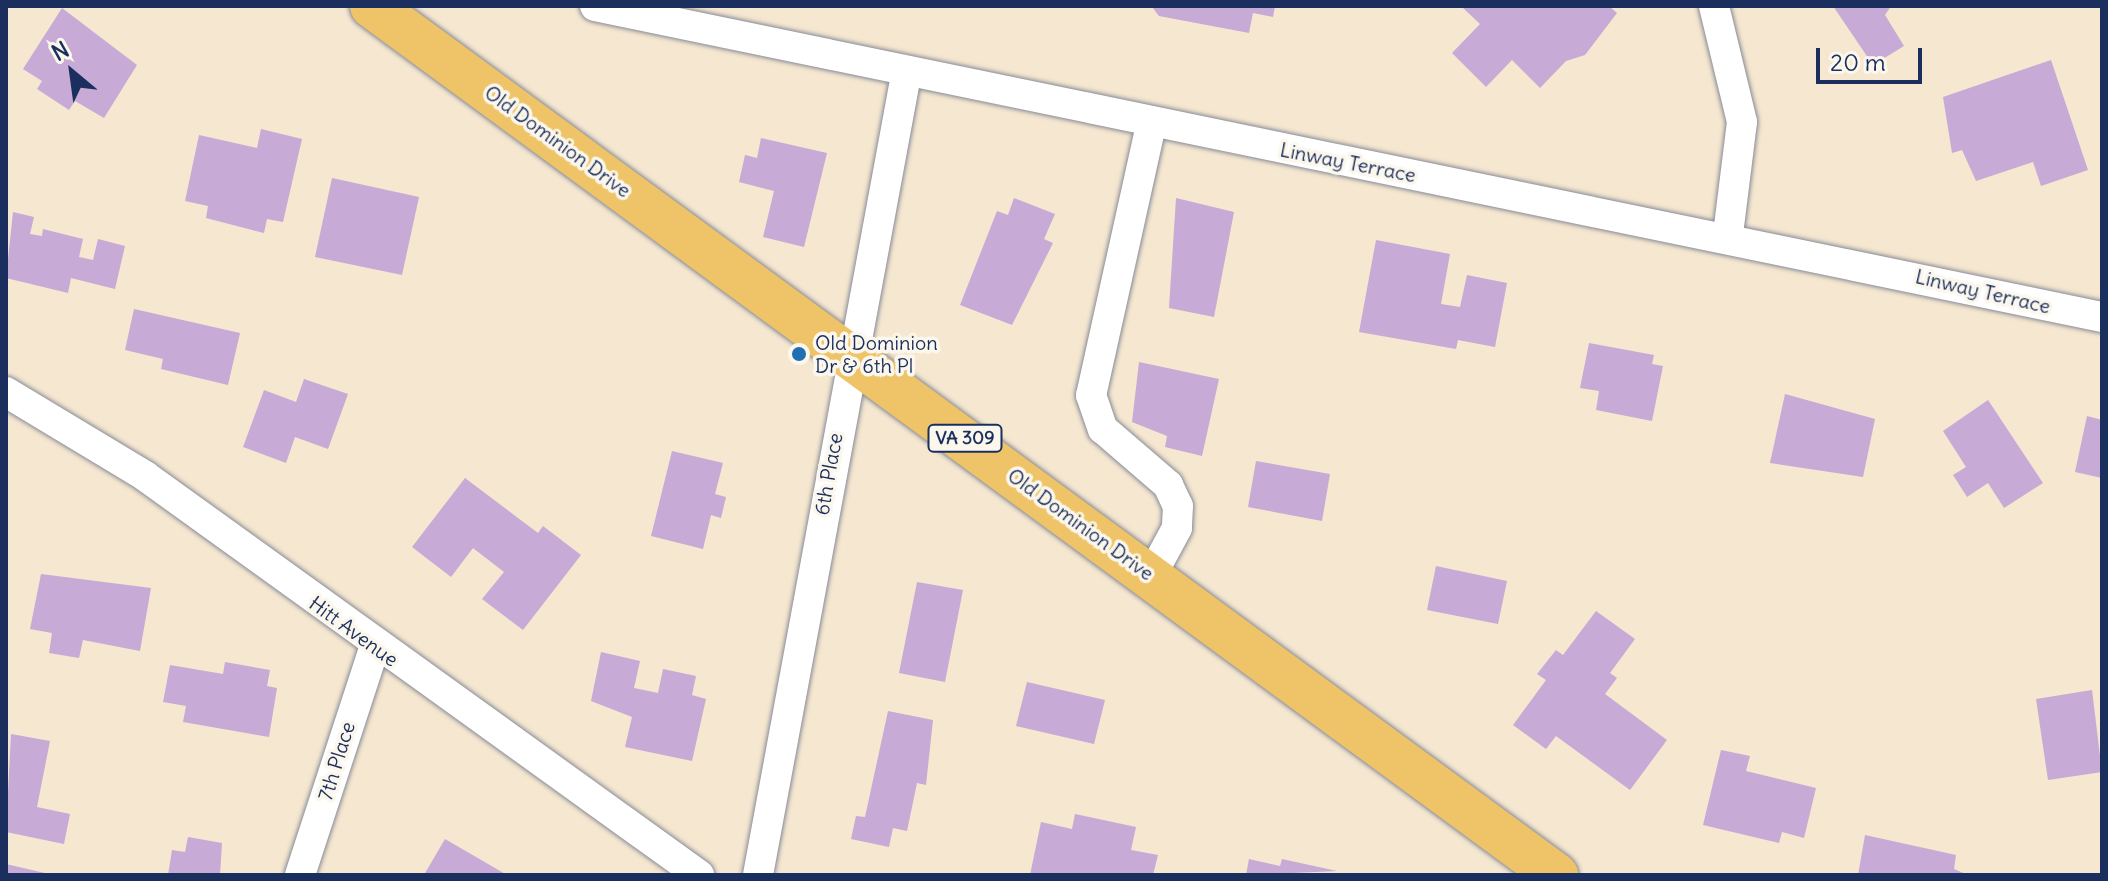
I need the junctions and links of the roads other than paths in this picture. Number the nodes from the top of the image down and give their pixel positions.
1 (372, 6) edge
2 (595, 6) edge
3 (1714, 6) edge
4 (709, 18) edge
5 (906, 75) junction
6 (1151, 125) junction
7 (1728, 234) junction
8 (2102, 317) edge
9 (851, 354) junction
10 (6, 392) edge
11 (1151, 576) junction
12 (374, 648) junction
13 (300, 875) edge
14 (699, 875) edge
15 (758, 875) edge
16 (1556, 875) edge

1 - 9 main road, Old Dominion Drive / VA 309
2 - 4 street, Linway Terrace
3 - 7 street
4 - 5 street, Linway Terrace
5 - 6 street, Linway Terrace
5 - 9 street, 6th Place
6 - 7 street, Linway Terrace
6 - 11 street
7 - 8 street, Linway Terrace
9 - 11 main road, Old Dominion Drive / VA 309
9 - 15 street, 6th Place
10 - 12 street, Hitt Avenue
11 - 16 main road, Old Dominion Drive / VA 309
12 - 13 street, 7th Place
12 - 14 street, Hitt Avenue

